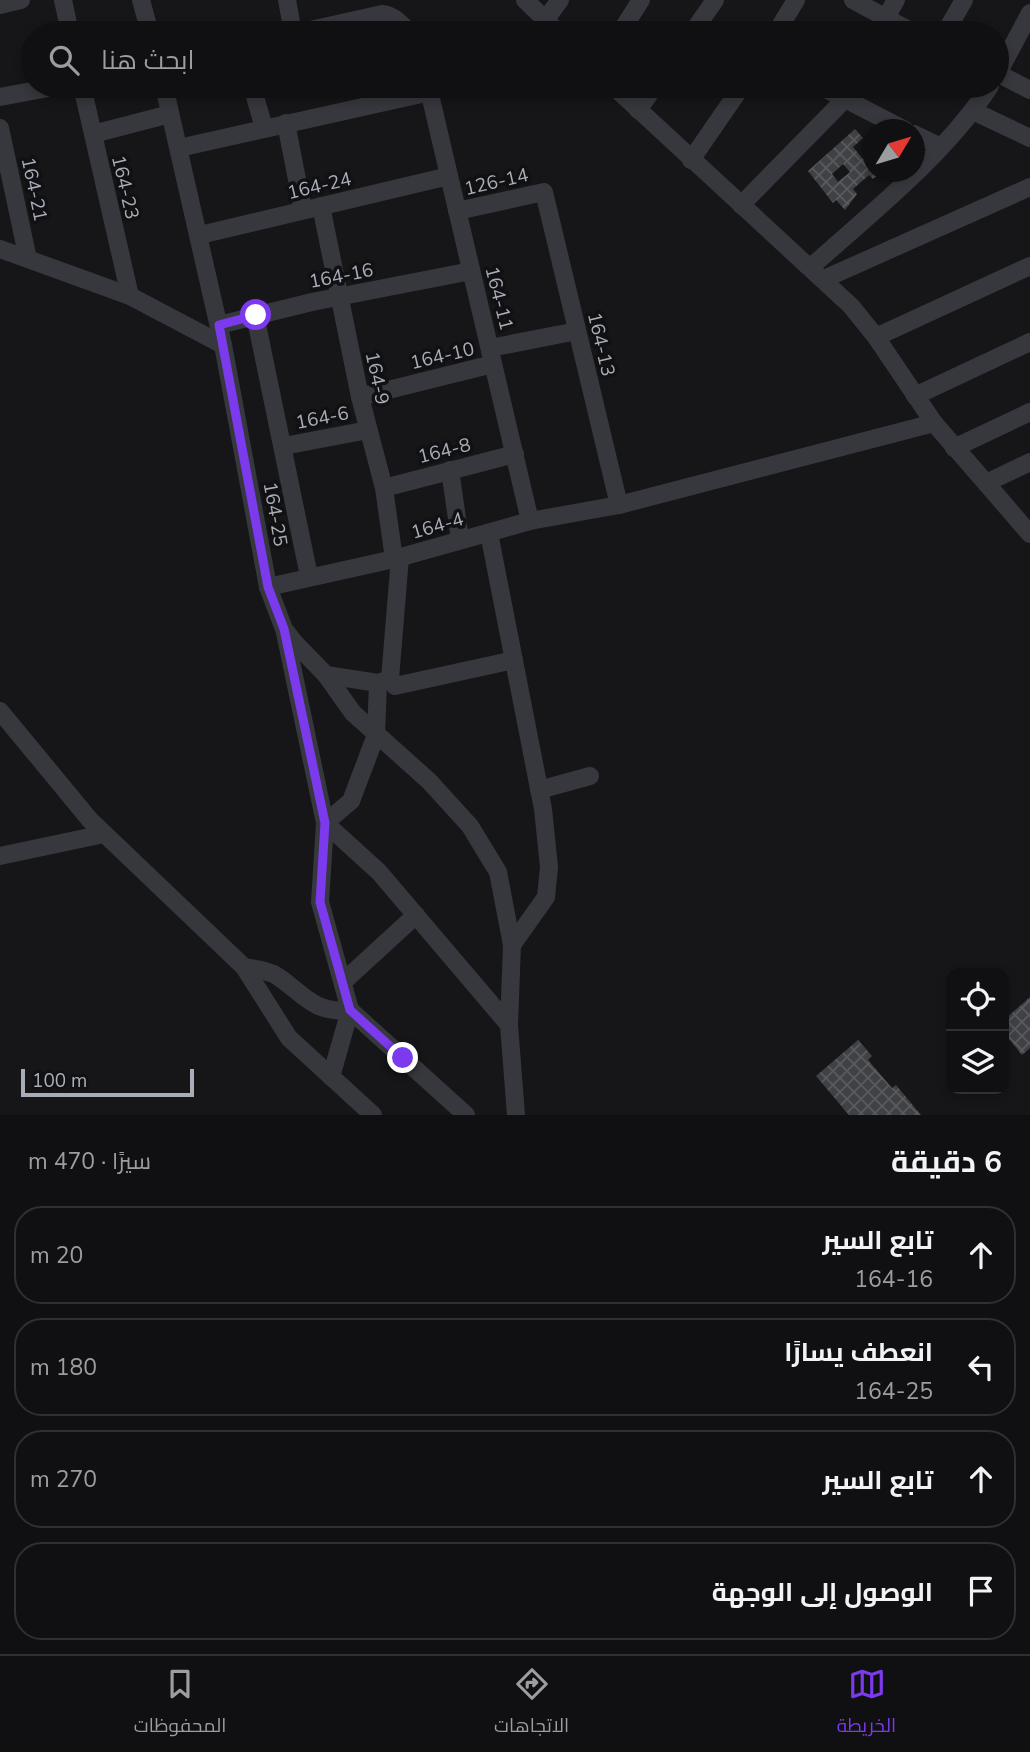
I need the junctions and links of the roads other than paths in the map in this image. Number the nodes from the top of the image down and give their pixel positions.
1 (21, 0) edge
2 (63, 0) edge
3 (141, 0) edge
4 (287, 0) edge
5 (525, 0) edge
6 (560, 0) edge
7 (641, 0) edge
8 (715, 0) edge
9 (796, 0) edge
10 (853, 0) edge
11 (895, 0) edge
12 (964, 0) edge
13 (0, 5) edge
14 (1030, 13) edge
15 (885, 19) junction
16 (545, 20) joint
17 (67, 21) edge
18 (147, 21) edge
19 (292, 21) edge
20 (347, 21) edge
21 (396, 21) edge
22 (628, 21) edge
23 (700, 21) edge
24 (783, 21) edge
25 (889, 21) edge
26 (952, 21) edge
27 (1009, 51) edge
28 (1009, 82) edge
29 (1030, 90) edge
30 (21, 93) edge
31 (0, 97) edge
32 (85, 98) edge
33 (167, 98) edge
34 (255, 98) edge
35 (391, 98) edge
36 (431, 98) edge
37 (626, 98) edge
38 (647, 98) edge
39 (734, 98) edge
40 (981, 98) edge
41 (845, 99) joint
42 (638, 110) junction
43 (973, 111) junction
44 (170, 114) junction
45 (884, 119) edge
46 (286, 123) junction
47 (0, 128) edge
48 (264, 128) junction
49 (93, 134) junction
50 (1030, 138) edge
51 (925, 139) edge
52 (939, 146) junction
53 (179, 148) junction
54 (691, 160) junction
55 (449, 176) junction
56 (1030, 187) edge
57 (544, 192) joint
58 (321, 205) junction
59 (741, 205) junction
60 (303, 210) junction
61 (457, 211) junction
62 (200, 235) junction
63 (0, 250) edge
64 (28, 259) junction
65 (1030, 266) edge
66 (471, 271) junction
67 (818, 273) junction
68 (130, 296) junction
69 (339, 297) junction
70 (256, 315) junction
71 (219, 325) junction
72 (577, 331) junction
73 (876, 337) junction
74 (1030, 342) edge
75 (223, 345) junction
76 (492, 356) junction
77 (915, 396) junction
78 (360, 397) junction
79 (1030, 412) edge
80 (934, 423) junction
81 (368, 430) junction
82 (284, 446) junction
83 (954, 448) junction
84 (515, 454) junction
85 (1030, 462) edge
86 (450, 470) junction
87 (986, 483) junction
88 (384, 488) junction
89 (619, 505) junction
90 (530, 521) junction
91 (489, 533) junction
92 (1030, 534) edge
93 (460, 539) junction
94 (397, 558) junction
95 (309, 576) junction
96 (268, 587) junction
97 (284, 629) junction
98 (514, 660) junction
99 (326, 675) junction
100 (384, 681) junction
101 (0, 710) edge
102 (376, 735) junction
103 (590, 776) dead end
104 (539, 790) junction
105 (325, 823) junction
106 (104, 834) junction
107 (0, 856) edge
108 (416, 915) junction
109 (512, 945) junction
110 (244, 967) junction
111 (344, 981) junction
112 (350, 1010) junction
113 (509, 1025) junction
114 (331, 1077) junction
115 (373, 1115) edge
116 (466, 1115) edge
117 (516, 1115) edge

1 - 13 street
2 - 17 street
3 - 18 street
4 - 19 street
5 - 16 street
6 - 16 street
7 - 22 street
8 - 23 street
9 - 24 street
10 - 15 street
11 - 15 street
12 - 26 street
14 - 27 street
15 - 25 street
20 - 21 street
28 - 29 street
30 - 31 street
32 - 49 street, 164-23
33 - 44 street, 164-25
34 - 48 street
35 - 46 street
36 - 55 street, 164-11
37 - 42 street
38 - 42 street
39 - 54 street
40 - 43 street
41 - 45 street
41 - 59 street
42 - 54 street
43 - 50 street
43 - 52 street
44 - 49 street
44 - 53 street, 164-25
46 - 48 street
46 - 60 street
47 - 64 street, 164-21
48 - 53 street
49 - 68 street, 164-23
51 - 52 street
52 - 67 street
53 - 62 street, 164-25
54 - 59 street
55 - 58 street, 164-24
55 - 61 street, 164-11
56 - 67 street
57 - 61 street, 126-14
57 - 72 street, 164-13
58 - 60 street, 164-24
58 - 69 street, 164-9
59 - 67 street
60 - 62 street, 164-24
61 - 66 street, 164-11
62 - 71 street, 164-25
63 - 64 street
64 - 68 street
65 - 73 street
66 - 69 street, 164-16
66 - 76 street, 164-11
67 - 73 street
68 - 75 street
69 - 70 street, 164-16
69 - 78 street, 164-9
70 - 71 street, 164-16
70 - 82 street
71 - 75 street, 164-25
72 - 76 street, 164-10
72 - 89 street, 164-13
73 - 77 street
74 - 77 street
75 - 96 street, 164-25
76 - 78 street, 164-10
76 - 84 street, 164-11
77 - 80 street
78 - 81 street, 164-9
79 - 83 street
80 - 83 street
80 - 89 street, 164-4
81 - 82 street, 164-6
81 - 88 street, 164-9
82 - 95 street
83 - 87 street
84 - 86 street, 164-8
84 - 90 street, 164-11
85 - 87 street
86 - 88 street, 164-8
86 - 93 street
87 - 92 street
88 - 94 street, 164-9
89 - 90 street, 164-4
90 - 91 street, 164-4
91 - 93 street, 164-4
91 - 98 street
93 - 94 street, 164-4
94 - 95 street, 164-4
94 - 100 street, 164-9
95 - 96 street, 164-4
96 - 97 street, 164-25
97 - 99 street, 164-25
97 - 105 street
98 - 100 street
98 - 104 street
99 - 100 street
99 - 102 street, 164-25
100 - 102 street, 164-9
101 - 106 street
102 - 105 street, 164-9
102 - 109 street, 164-25
103 - 104 street
104 - 109 street
105 - 108 street
105 - 111 street
106 - 107 street
106 - 110 street
108 - 111 street
108 - 113 street
109 - 113 street
110 - 112 street
110 - 114 street
111 - 112 street
112 - 114 street
112 - 116 street
113 - 117 street
114 - 115 street

